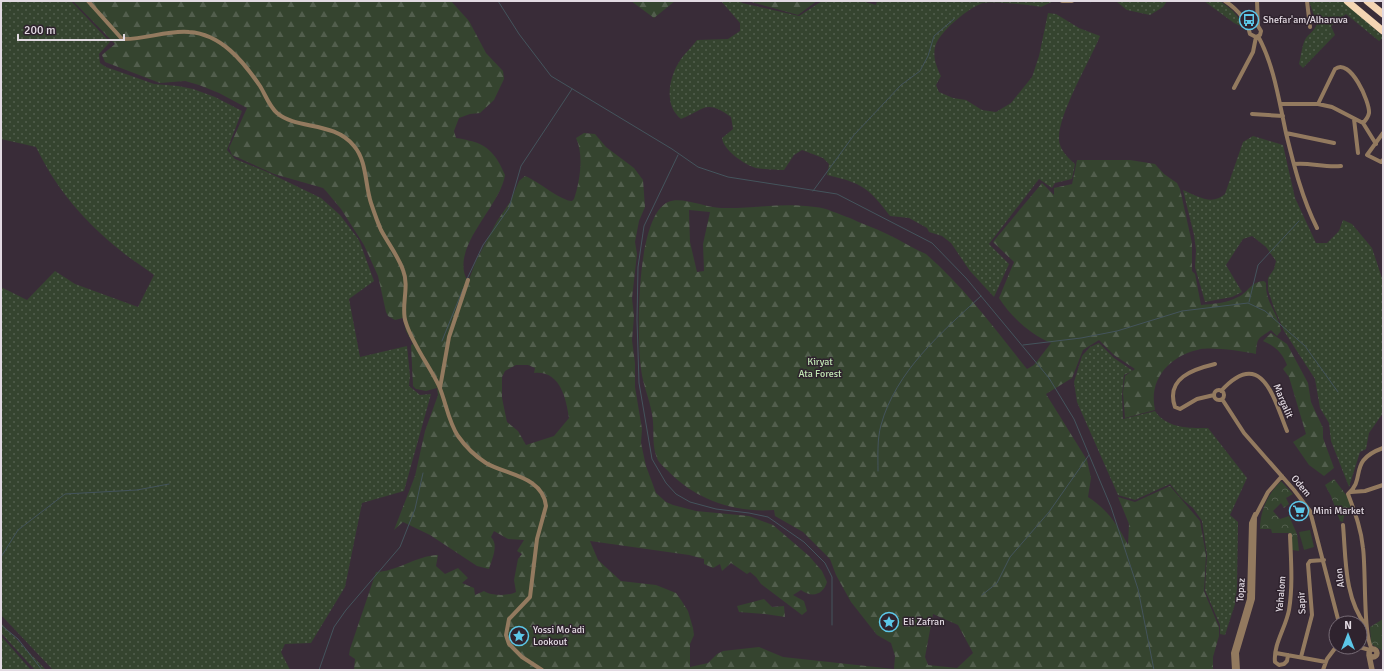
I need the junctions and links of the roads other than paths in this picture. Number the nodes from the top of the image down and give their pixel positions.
1 (88, 1) edge
2 (1062, 1) edge
3 (1072, 1) edge
4 (1225, 1) edge
5 (1257, 1) edge
6 (1307, 1) edge
7 (1347, 1) edge
8 (1367, 1) edge
9 (1383, 14) edge
10 (1258, 26) junction
11 (1310, 26) dead end
12 (1250, 29) junction
13 (1383, 31) edge
14 (1257, 37) junction
15 (1234, 88) dead end
16 (1281, 104) junction
17 (1318, 104) junction
18 (1252, 114) dead end
19 (1283, 116) junction
20 (1354, 119) junction
21 (1362, 123) junction
22 (1286, 133) junction
23 (1383, 133) edge
24 (1334, 143) dead end
25 (1376, 144) junction
26 (1358, 154) dead end
27 (1383, 160) edge
28 (1294, 164) junction
29 (1341, 166) dead end
30 (1316, 228) dead end
31 (468, 280) dead end
32 (1216, 364) dead end
33 (440, 388) junction
34 (1221, 391) junction
35 (1214, 395) junction
36 (1222, 399) junction
37 (1287, 431) dead end
38 (1383, 448) edge
39 (1282, 476) junction
40 (1383, 485) edge
41 (1351, 492) junction
42 (1257, 511) junction
43 (1343, 525) dead end
44 (1290, 535) dead end
45 (1324, 560) junction
46 (1337, 615) edge
47 (1359, 615) edge
48 (1366, 615) edge
49 (1368, 639) edge
50 (1368, 651) edge
51 (1276, 653) junction
52 (1371, 653) junction
53 (1383, 654) edge
54 (1288, 655) junction
55 (1331, 655) edge
56 (1300, 657) junction
57 (1326, 662) junction
58 (1371, 668) edge
59 (542, 670) edge
60 (1234, 670) edge
61 (1238, 670) edge
62 (1323, 670) edge

1 - 33 street
2 - 3 street
4 - 12 street
5 - 10 street
6 - 11 street
7 - 13 highway
8 - 9 highway
10 - 12 street
10 - 14 street
12 - 14 street
14 - 15 street
14 - 16 street
16 - 17 street
16 - 19 street
17 - 20 street
17 - 21 street
18 - 19 street
19 - 22 street
20 - 21 street
20 - 26 street
21 - 25 street
22 - 24 street
22 - 28 street
23 - 25 street
25 - 27 street
28 - 29 street
28 - 30 street
31 - 33 street
32 - 35 street
33 - 59 street
34 - 35 street
34 - 36 street
34 - 37 street, Margalit
35 - 36 street
36 - 39 street, Odem
38 - 41 street
39 - 42 street, Topaz
39 - 45 street, Odem
40 - 41 street
41 - 48 street
42 - 60 street, Topaz
42 - 61 street, Topaz
43 - 47 street, Alon
44 - 51 street, Yahalom
45 - 46 street, Odem
45 - 56 street, Sapir
49 - 52 street
50 - 52 street
51 - 54 street
51 - 54 street
52 - 53 street
52 - 58 street
54 - 56 street
55 - 57 street
56 - 57 street
57 - 62 street

